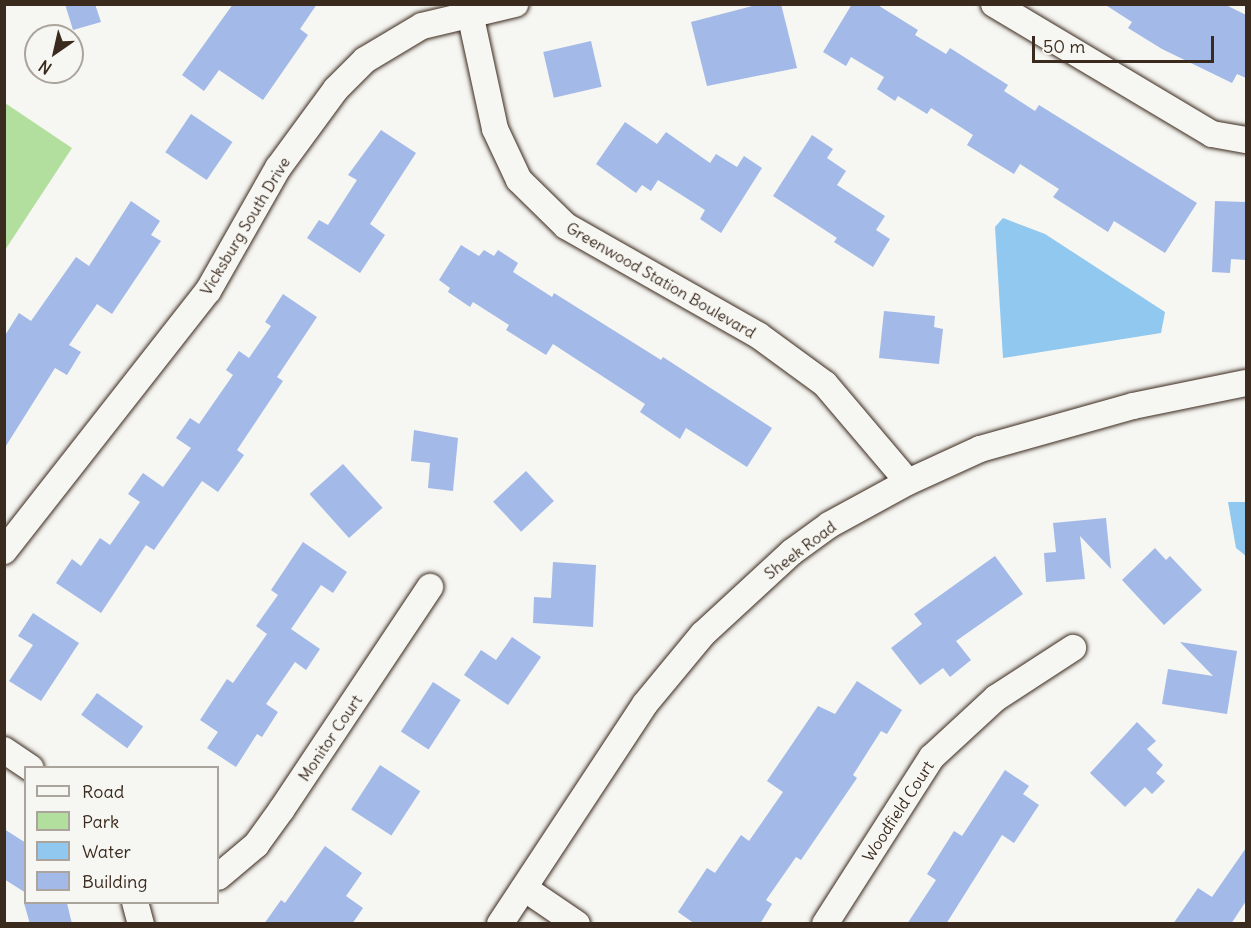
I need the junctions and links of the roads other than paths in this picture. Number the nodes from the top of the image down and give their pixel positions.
1 (514, 4) edge
2 (994, 4) edge
3 (469, 10) edge
4 (1246, 140) edge
5 (1246, 383) edge
6 (908, 482) junction
7 (4, 551) edge
8 (430, 587) dead end
9 (1073, 648) dead end
10 (4, 750) edge
11 (29, 766) edge
12 (219, 876) edge
13 (524, 888) junction
14 (500, 924) edge
15 (577, 924) edge
16 (825, 924) edge

1 - 3 street, Vicksburg South Drive
2 - 4 street
3 - 6 street, Greenwood Station Boulevard
3 - 7 street, Vicksburg South Drive
5 - 6 street, Sheek Road
6 - 13 street, Sheek Road
8 - 12 street, Monitor Court
9 - 16 street, Woodfield Court
10 - 11 street
13 - 14 street, Sheek Road
13 - 15 street

